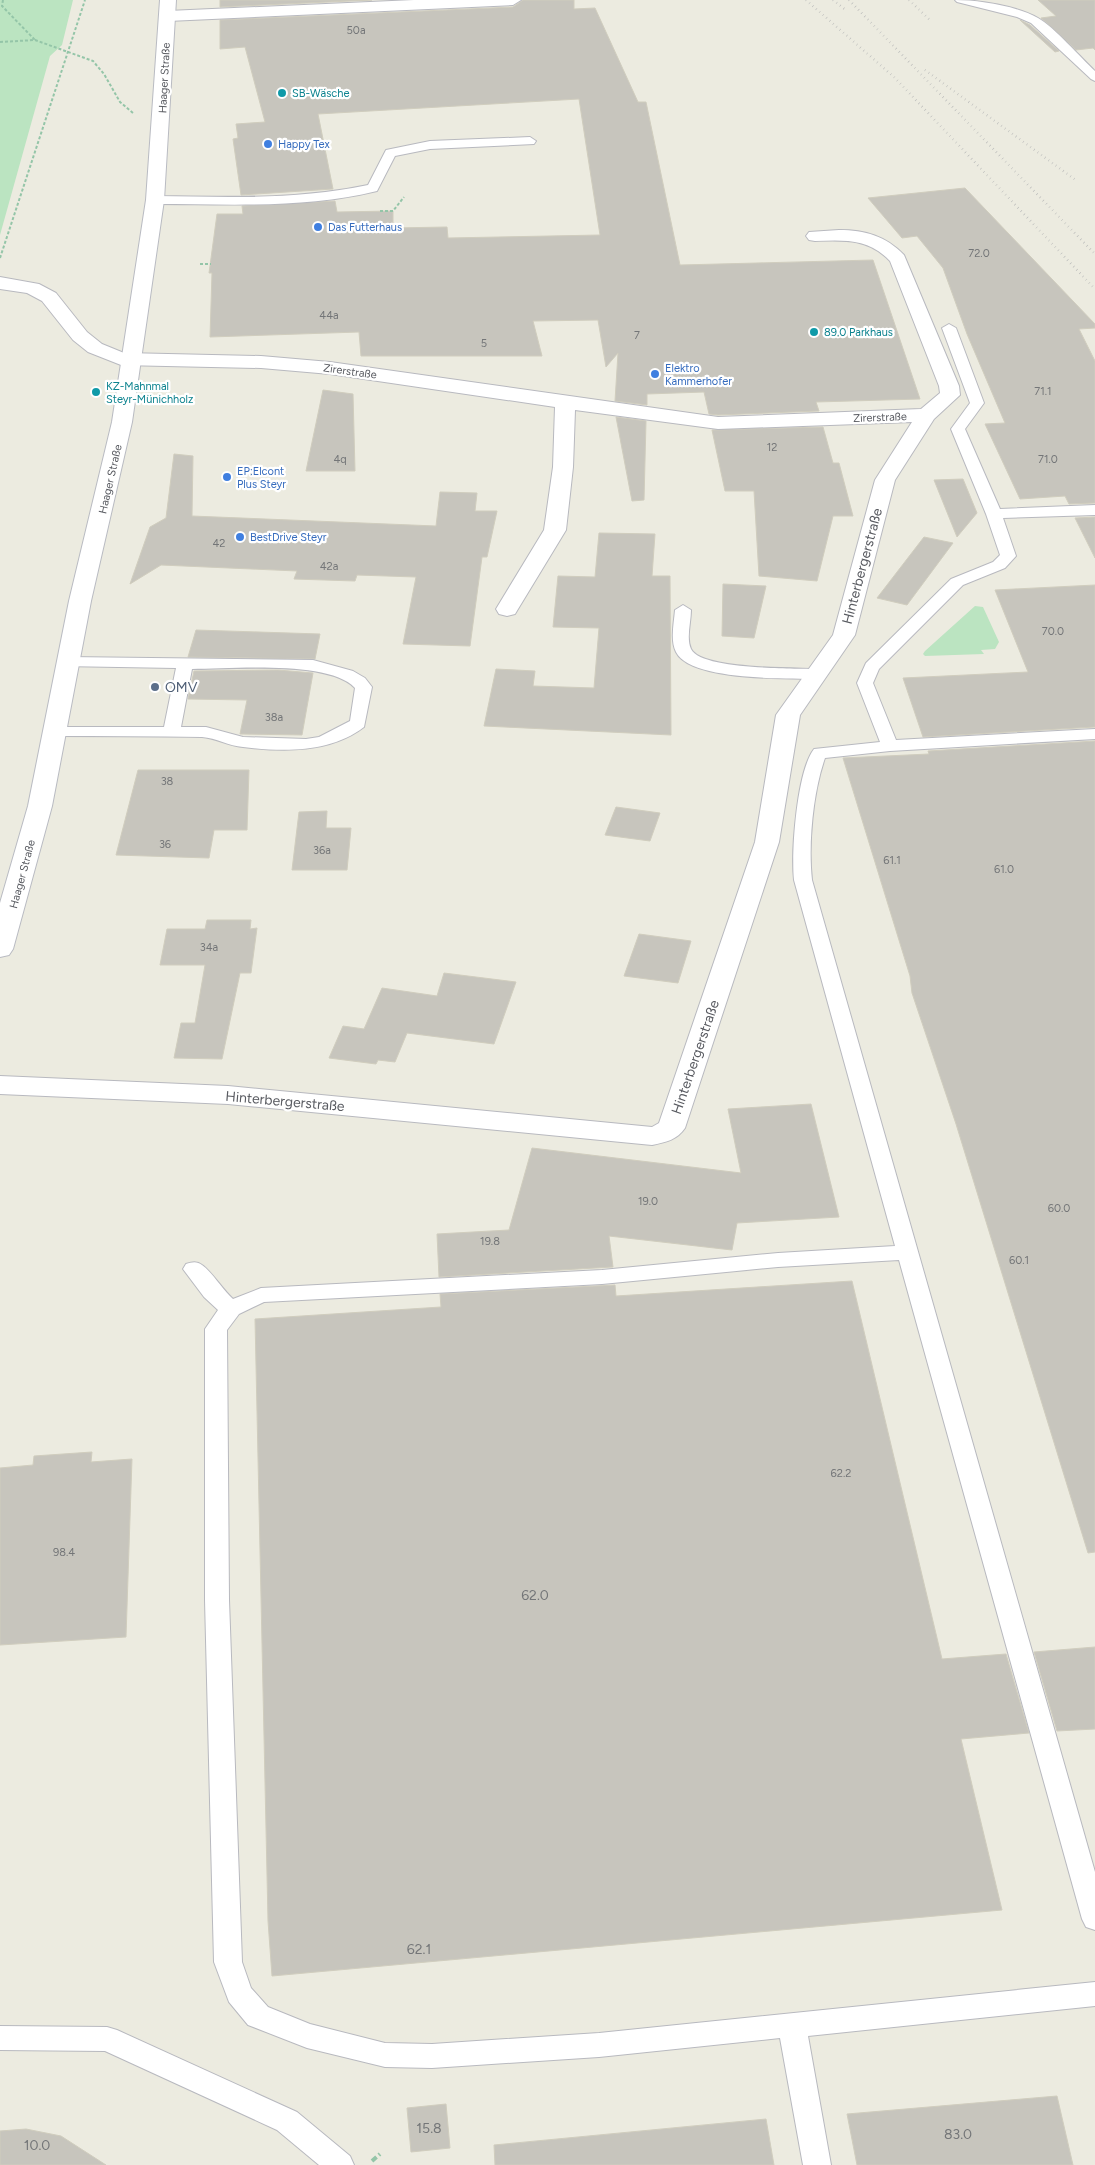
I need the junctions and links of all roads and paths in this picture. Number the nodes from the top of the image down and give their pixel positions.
1 (3, 0) edge
2 (85, 0) edge
3 (512, 0) edge
4 (961, 0) edge
5 (1, 6) edge
6 (168, 8) edge
7 (35, 40) junction
8 (0, 42) edge
9 (68, 54) junction
10 (1095, 77) edge
11 (162, 123) junction
12 (530, 141) dead end
13 (156, 200) junction
14 (815, 236) dead end
15 (0, 258) edge
16 (200, 264) dead end
17 (210, 264) dead end
18 (0, 283) edge
19 (949, 328) dead end
20 (132, 360) junction
21 (565, 403) junction
22 (926, 415) junction
23 (1095, 510) edge
24 (994, 514) junction
25 (507, 609) dead end
26 (683, 610) dead end
27 (67, 662) junction
28 (185, 664) junction
29 (816, 674) junction
30 (53, 731) junction
31 (172, 731) junction
32 (1095, 734) edge
33 (890, 746) junction
34 (0, 949) edge
35 (0, 1084) edge
36 (907, 1252) junction
37 (194, 1269) dead end
38 (231, 1309) junction
39 (1095, 1919) edge
40 (1095, 1994) edge
41 (792, 2026) junction
42 (0, 2038) edge
43 (340, 2165) edge
44 (818, 2165) edge

1 - 5 path
2 - 9 path
3 - 6 street
4 - 10 lane
5 - 7 path
6 - 11 street, Haager Straße
7 - 8 path
7 - 9 path
9 - 11 path
9 - 15 path
11 - 13 street, Haager Straße
12 - 13 lane
13 - 20 street, Haager Straße
14 - 22 street, Zirerstraße
16 - 17 path
18 - 20 street, Zirerstraße
19 - 24 lane
20 - 21 street, Zirerstraße
20 - 27 street, Haager Straße
21 - 22 street, Zirerstraße
21 - 25 street
22 - 29 street, Hinterbergerstraße
23 - 24 lane
24 - 33 lane
26 - 29 lane
27 - 28 lane
27 - 30 street, Haager Straße
28 - 31 lane
28 - 31 lane
29 - 35 street, Hinterbergerstraße
30 - 31 lane
30 - 34 street, Haager Straße
32 - 33 lane
33 - 36 lane
36 - 38 lane
36 - 39 lane
37 - 38 lane
38 - 41 lane
40 - 41 lane
41 - 44 lane
42 - 43 lane

